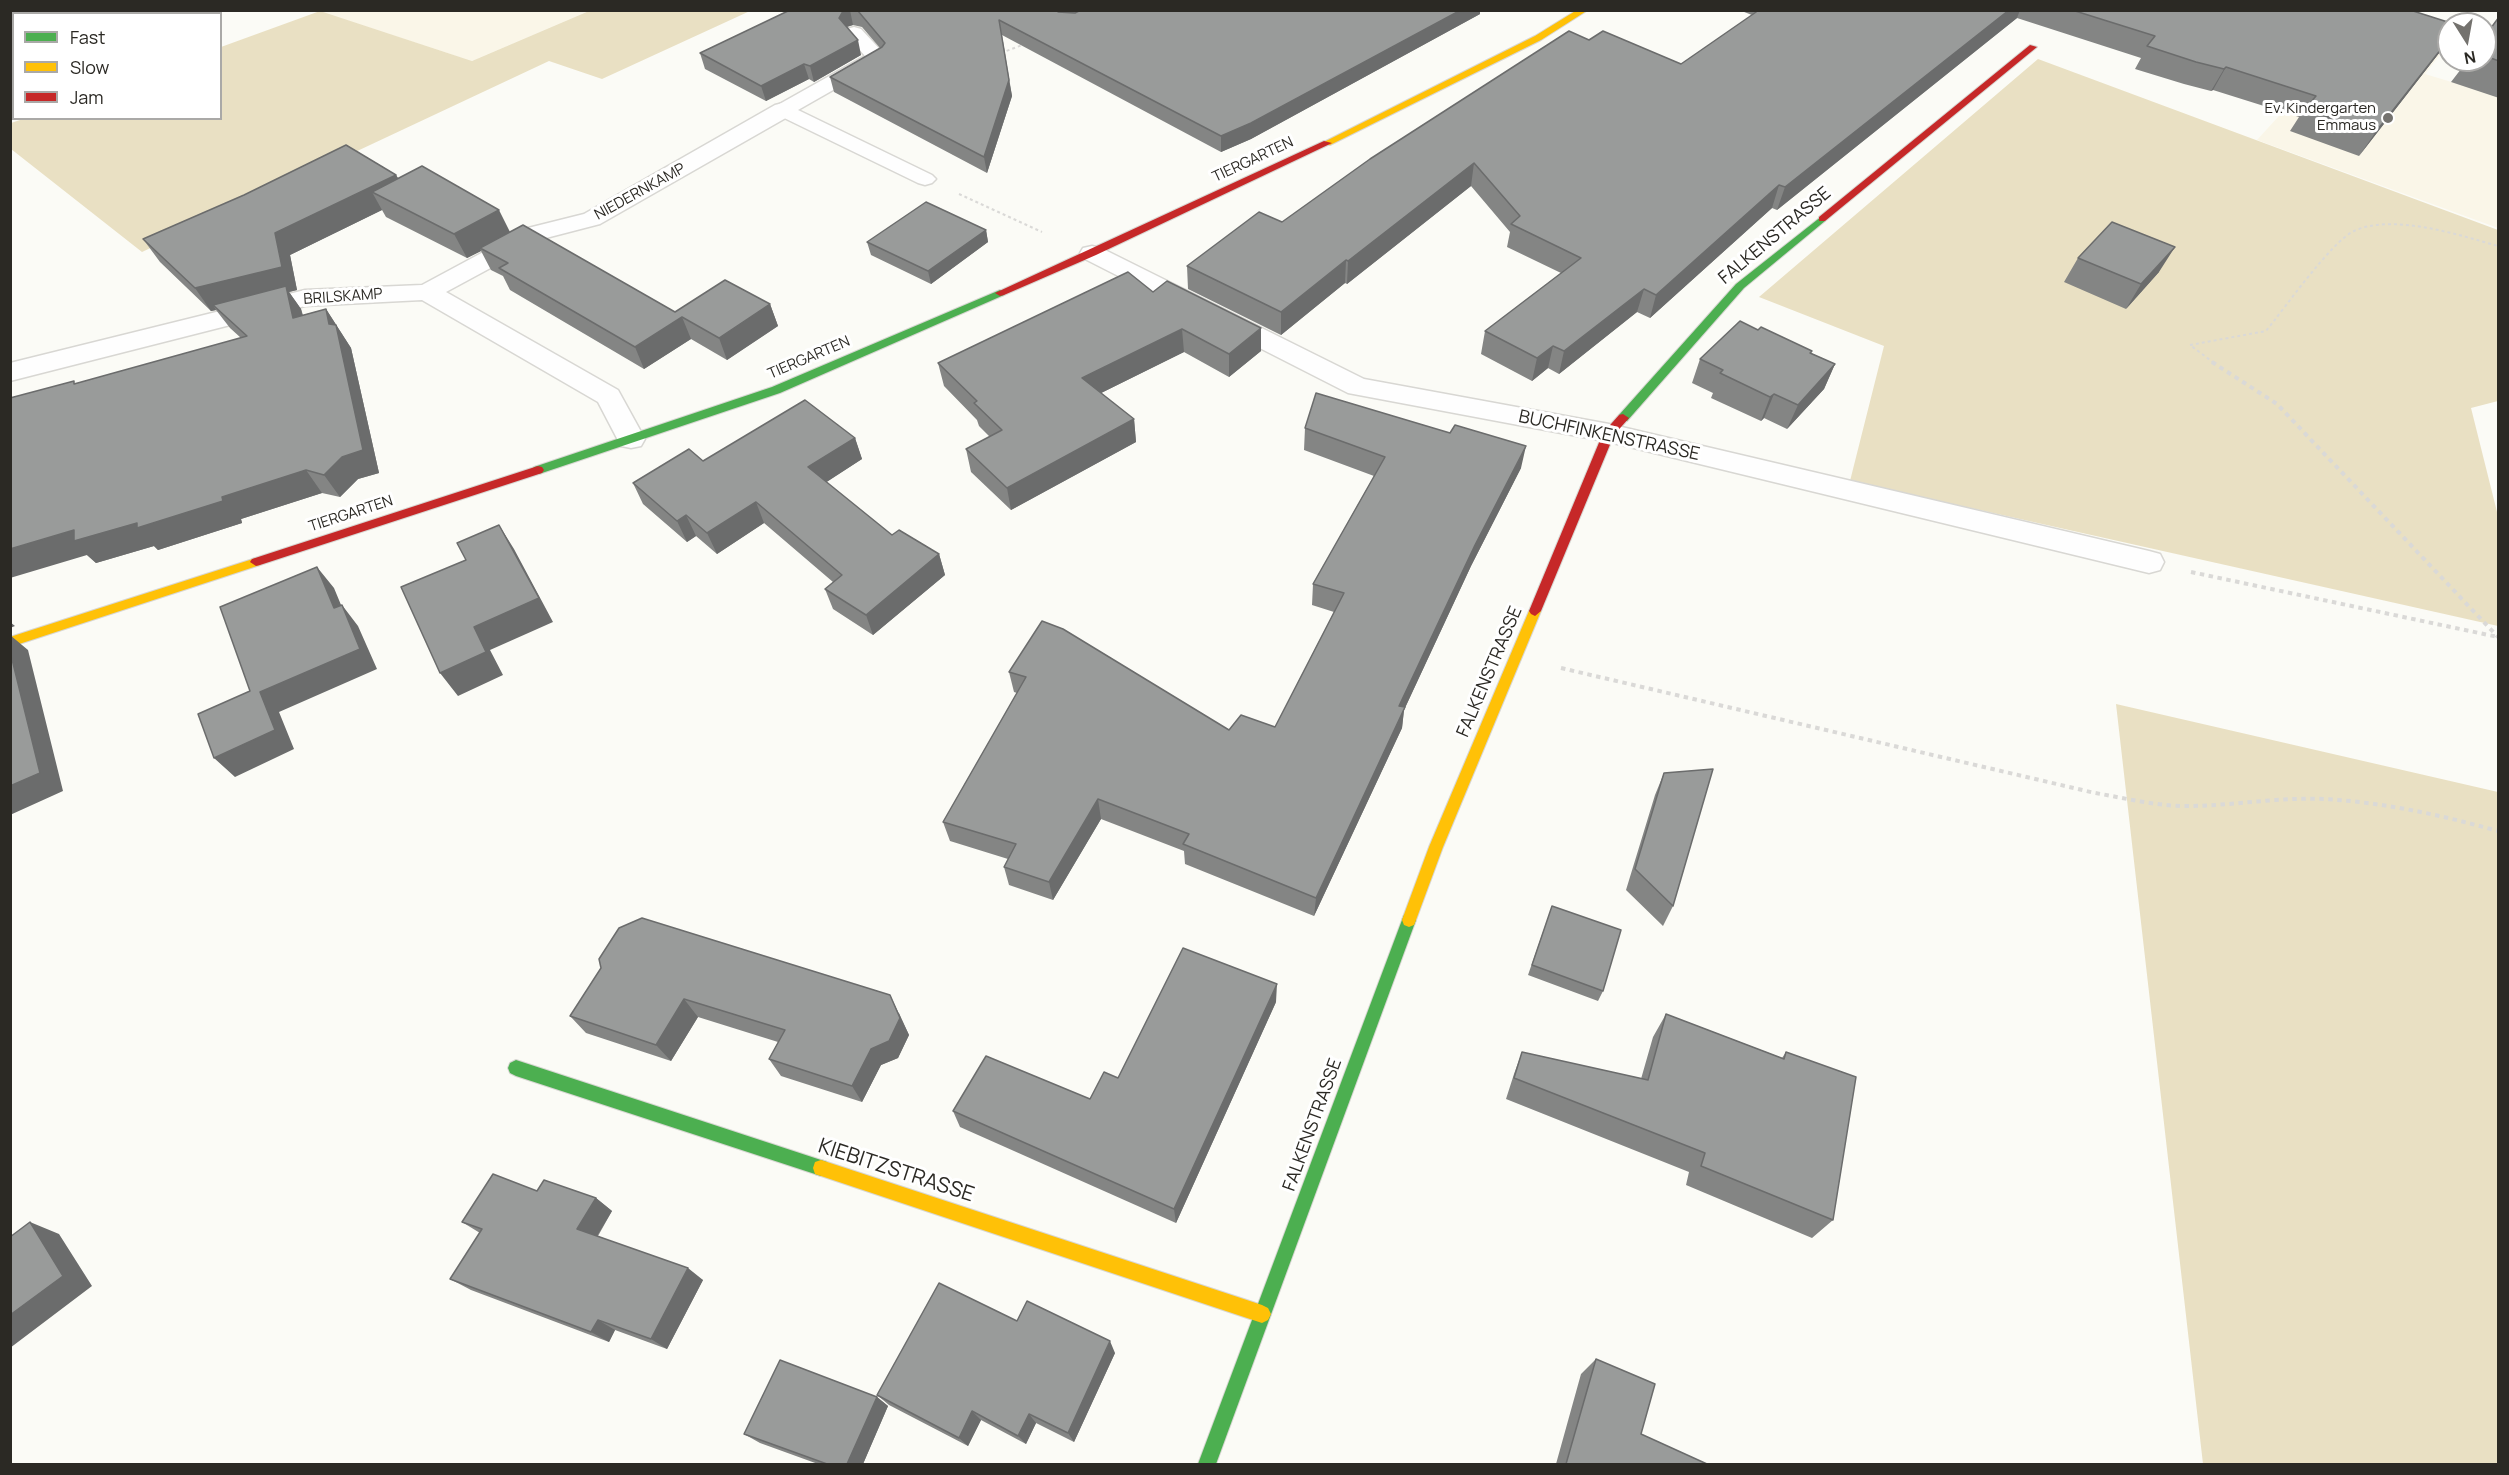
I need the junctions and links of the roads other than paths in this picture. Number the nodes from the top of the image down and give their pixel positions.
1 (1584, 10) edge
2 (854, 33) edge
3 (2033, 47) dead end
4 (783, 110) junction
5 (925, 179) road end
6 (1092, 253) junction
7 (427, 292) junction
8 (10, 372) edge
9 (1609, 434) junction
10 (631, 439) junction
11 (2149, 562) road end
12 (10, 642) edge
13 (516, 1068) dead end
14 (1262, 1314) junction
15 (1207, 1464) edge

1 - 6 street, TIERGARTEN
2 - 4 lane, NIEDERNKAMP
3 - 9 street, FALKENSTRASSE
4 - 5 lane
4 - 7 street, NIEDERNKAMP
6 - 9 street, BUCHFINKENSTRASSE
6 - 10 street, TIERGARTEN
7 - 8 street, BRILSKAMP
7 - 10 street
9 - 11 street, BUCHFINKENSTRASSE
9 - 14 street, FALKENSTRASSE
10 - 12 street, TIERGARTEN
13 - 14 street, KIEBITZSTRASSE
14 - 15 street, FALKENSTRASSE

